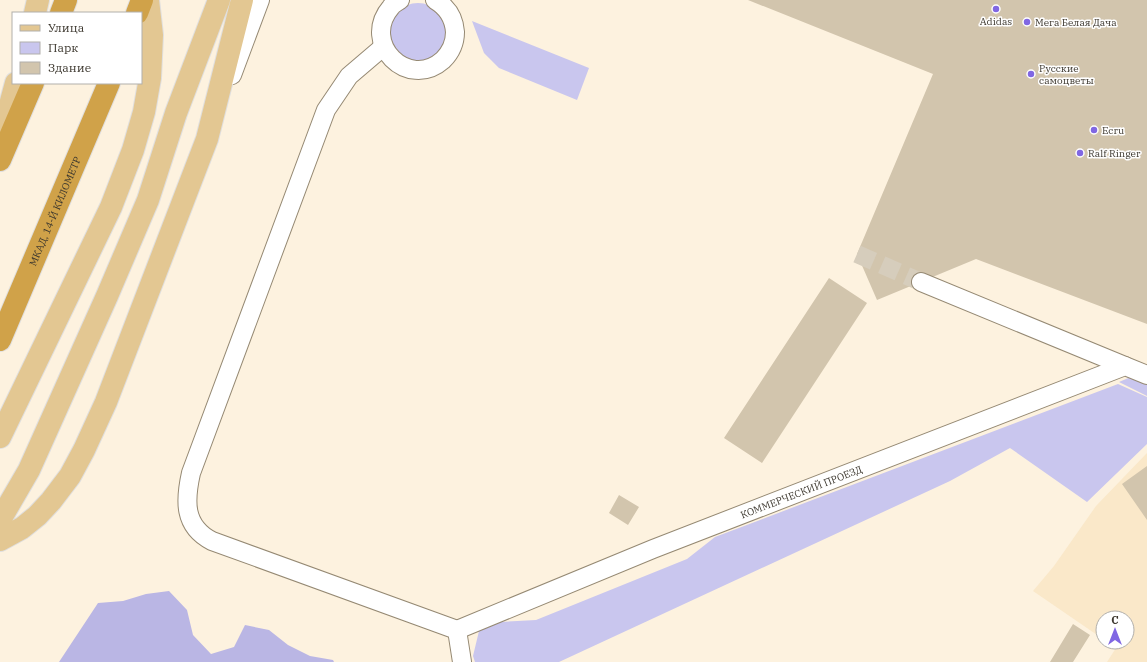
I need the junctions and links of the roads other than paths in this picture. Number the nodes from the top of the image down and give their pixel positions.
1 (38, 0) edge
2 (66, 0) edge
3 (142, 0) edge
4 (148, 0) edge
5 (204, 0) edge
6 (220, 0) edge
7 (242, 0) edge
8 (260, 0) edge
9 (400, 0) edge
10 (435, 0) edge
11 (34, 12) edge
12 (61, 12) edge
13 (137, 12) edge
14 (383, 47) junction
15 (16, 84) edge
16 (33, 84) edge
17 (109, 84) edge
18 (176, 114) junction
19 (207, 139) junction
20 (0, 141) edge
21 (0, 160) edge
22 (921, 282) tunnel mouth
23 (0, 340) edge
24 (1125, 366) junction
25 (1147, 375) edge
26 (0, 437) edge
27 (0, 520) edge
28 (0, 540) edge
29 (457, 630) junction
30 (462, 662) edge

1 - 11 main road
2 - 12 highway
3 - 13 highway
4 - 26 main road
5 - 18 main road
6 - 18 main road
7 - 19 main road
8 - 19 street
9 - 14 street
10 - 14 street
14 - 29 street
15 - 20 main road
16 - 21 highway
17 - 23 highway, МКАД, 14-Й КИЛОМЕТР
18 - 27 main road
19 - 28 main road
22 - 24 street
24 - 25 street
24 - 29 street, КОММЕРЧЕСКИЙ ПРОЕЗД
29 - 30 street

